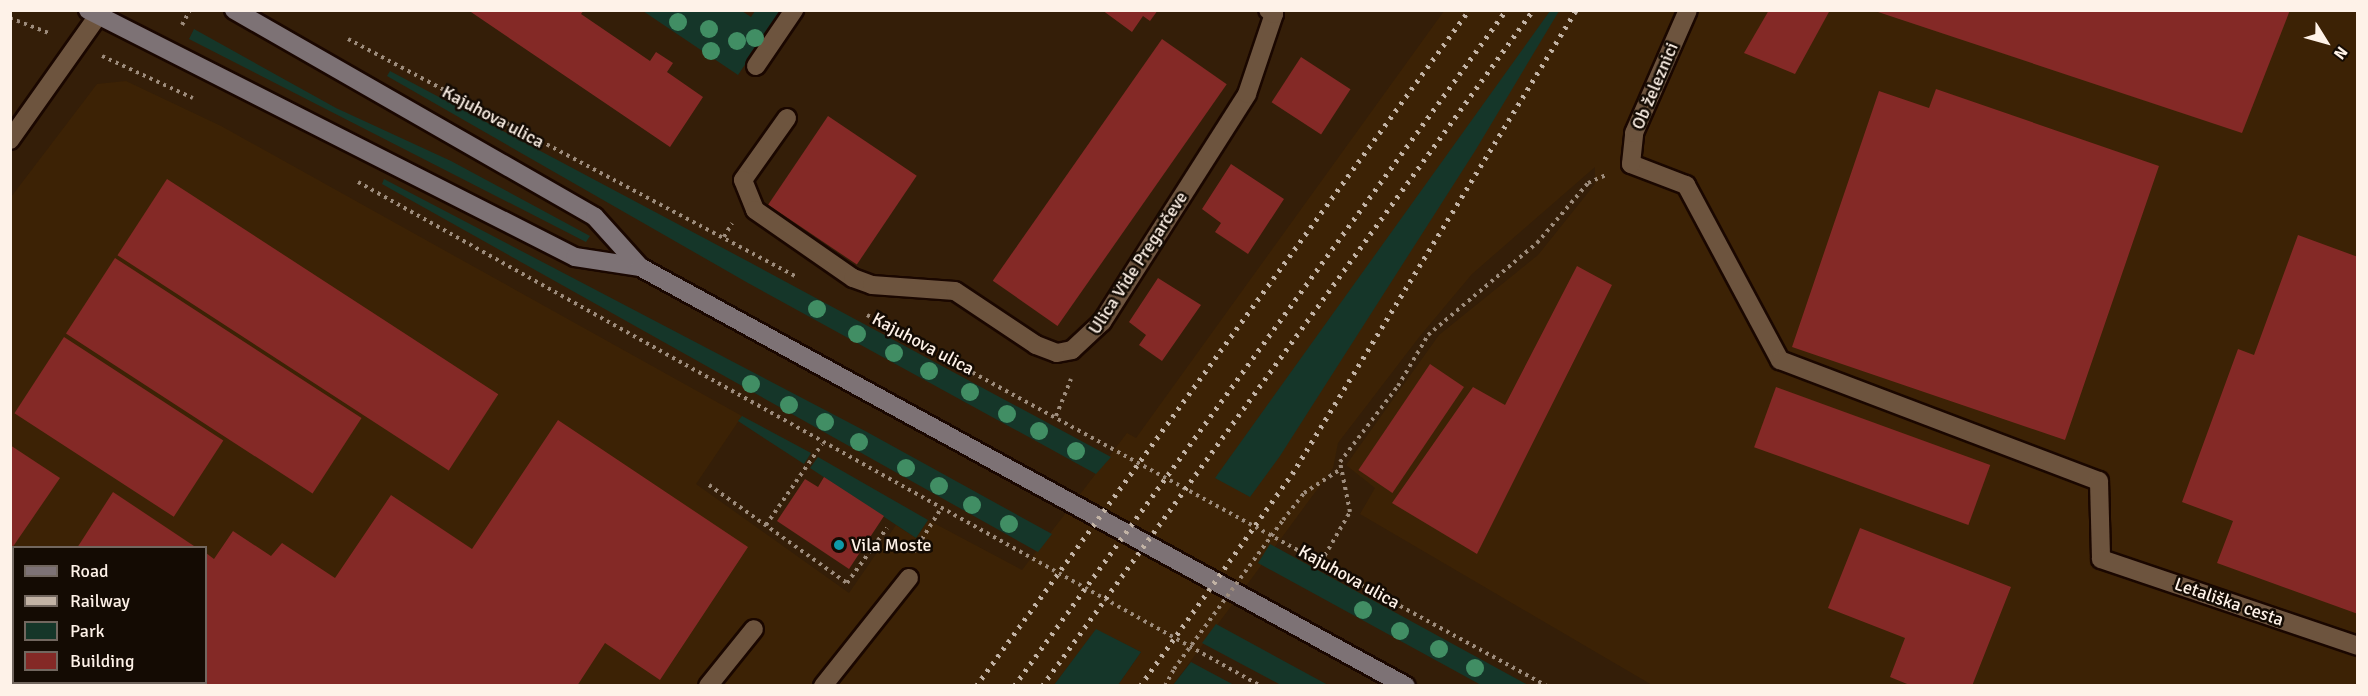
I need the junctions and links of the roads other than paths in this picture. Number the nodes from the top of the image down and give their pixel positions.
1 (234, 10) edge
2 (794, 10) edge
3 (1688, 10) edge
4 (96, 12) edge
5 (1272, 12) edge
6 (756, 66) dead end
7 (788, 118) dead end
8 (10, 140) edge
9 (640, 267) junction
10 (2101, 559) joint
11 (908, 571) road end
12 (754, 629) dead end
13 (2358, 646) edge
14 (708, 686) edge
15 (823, 686) edge
16 (1406, 686) edge

1 - 9 main road, Kajuhova ulica
2 - 6 street
3 - 10 street, Ob železnici
4 - 8 street
4 - 9 main road, Kajuhova ulica
5 - 7 street, Ulica Vide Pregarčeve
9 - 16 main road, Kajuhova ulica
10 - 13 street, Letališka cesta
11 - 15 street
12 - 14 street

